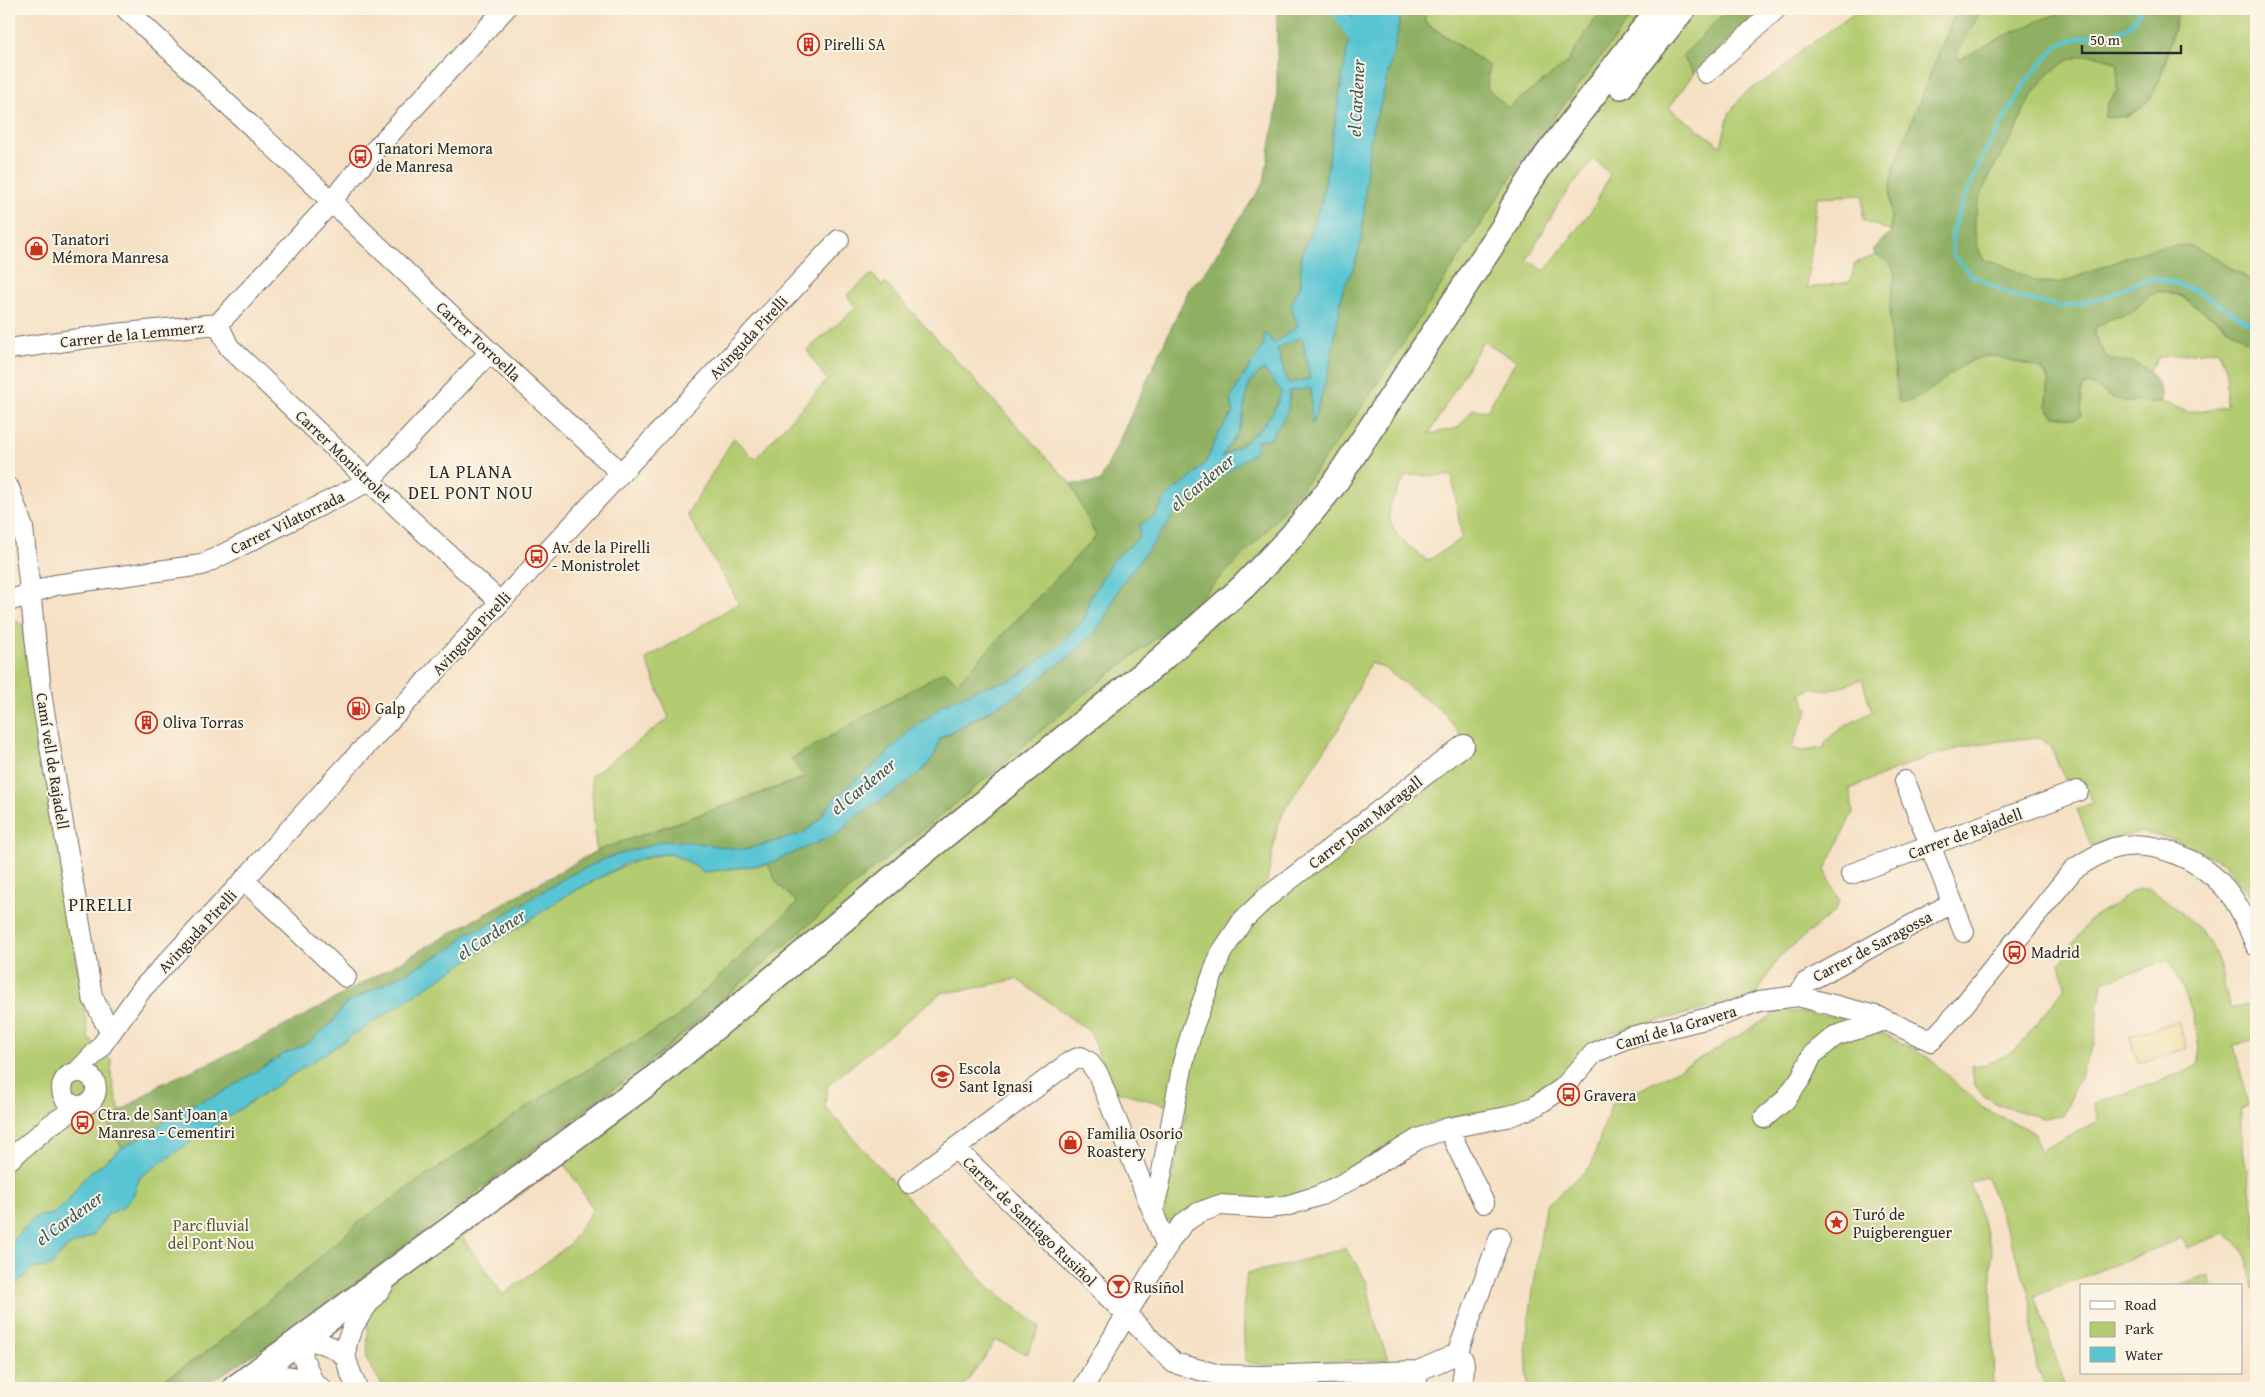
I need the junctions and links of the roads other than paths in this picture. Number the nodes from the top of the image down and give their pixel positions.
1 (126, 9) edge
2 (505, 9) edge
3 (1659, 9) edge
4 (1683, 9) edge
5 (1776, 9) edge
6 (1706, 73) dead end
7 (331, 202) junction
8 (1507, 222) junction
9 (839, 240) dead end
10 (218, 324) junction
11 (9, 350) edge
12 (490, 352) junction
13 (621, 473) junction
14 (369, 481) junction
15 (9, 488) edge
16 (31, 592) junction
17 (9, 601) edge
18 (500, 602) junction
19 (1464, 745) dead end
20 (1905, 781) dead end
21 (2078, 791) dead end
22 (1929, 846) junction
23 (1851, 874) dead end
24 (244, 880) junction
25 (1952, 903) junction
26 (1964, 932) dead end
27 (2256, 946) edge
28 (346, 978) dead end
29 (1798, 996) junction
30 (1886, 1020) junction
31 (110, 1032) junction
32 (85, 1075) junction
33 (61, 1092) junction
34 (78, 1107) junction
35 (1764, 1118) dead end
36 (50, 1125) junction
37 (1448, 1128) junction
38 (955, 1148) junction
39 (9, 1160) edge
40 (909, 1183) dead end
41 (1484, 1203) dead end
42 (1153, 1209) junction
43 (1500, 1237) dead end
44 (1170, 1241) junction
45 (396, 1270) junction
46 (1127, 1315) junction
47 (302, 1338) junction
48 (346, 1358) junction
49 (1461, 1371) edge
50 (1417, 1380) edge
51 (244, 1381) edge
52 (1282, 1381) edge
53 (1220, 1382) edge
54 (317, 1386) edge
55 (357, 1388) edge
56 (1083, 1388) edge
57 (1472, 1388) edge

1 - 7 street, Carrer Torroella
2 - 7 street, Carrer de la Lemmerz
3 - 8 main road
4 - 8 main road
5 - 6 street
7 - 10 street, Carrer de la Lemmerz
7 - 12 street, Carrer Torroella
8 - 45 main road
9 - 13 street, Avinguda Pirelli
10 - 11 street, Carrer de la Lemmerz
10 - 14 street, Carrer Monistrolet
12 - 13 street, Carrer Torroella
12 - 14 street, Carrer Vilatorrada
13 - 18 street, Avinguda Pirelli
14 - 16 street, Carrer Vilatorrada
14 - 18 street, Carrer Monistrolet
15 - 16 street, Camí vell de Rajadell
16 - 17 street, Carrer Vilatorrada
16 - 31 street, Camí vell de Rajadell
18 - 24 street, Avinguda Pirelli
19 - 42 street, Carrer Joan Maragall
20 - 22 street
21 - 22 street, Carrer de Rajadell
22 - 23 street, Carrer de Rajadell
22 - 25 street
24 - 28 street
24 - 31 street, Avinguda Pirelli
25 - 26 street
25 - 29 street, Carrer de Saragossa
27 - 30 street, Camí de la Gravera
29 - 30 street, Camí de la Gravera
29 - 37 street, Camí de la Gravera
30 - 35 street
31 - 32 street, Avinguda Pirelli
32 - 33 street
32 - 34 street
33 - 34 street
33 - 36 street
34 - 36 street
36 - 39 street
37 - 41 street
37 - 44 street, Camí de la Gravera
38 - 40 street
38 - 42 street
38 - 46 street, Carrer de Santiago Rusiñol
42 - 44 street
43 - 49 street
44 - 46 street, Camí de la Gravera
45 - 47 main road
45 - 48 street
46 - 53 street, Carrer de Santiago Rusiñol
46 - 56 street, Camí de la Gravera
47 - 48 street
47 - 51 main road
47 - 54 street
48 - 55 street
49 - 50 street
49 - 57 street
50 - 52 street, Carrer de Santiago Rusiñol
51 - 54 street
52 - 53 street, Carrer de Santiago Rusiñol

